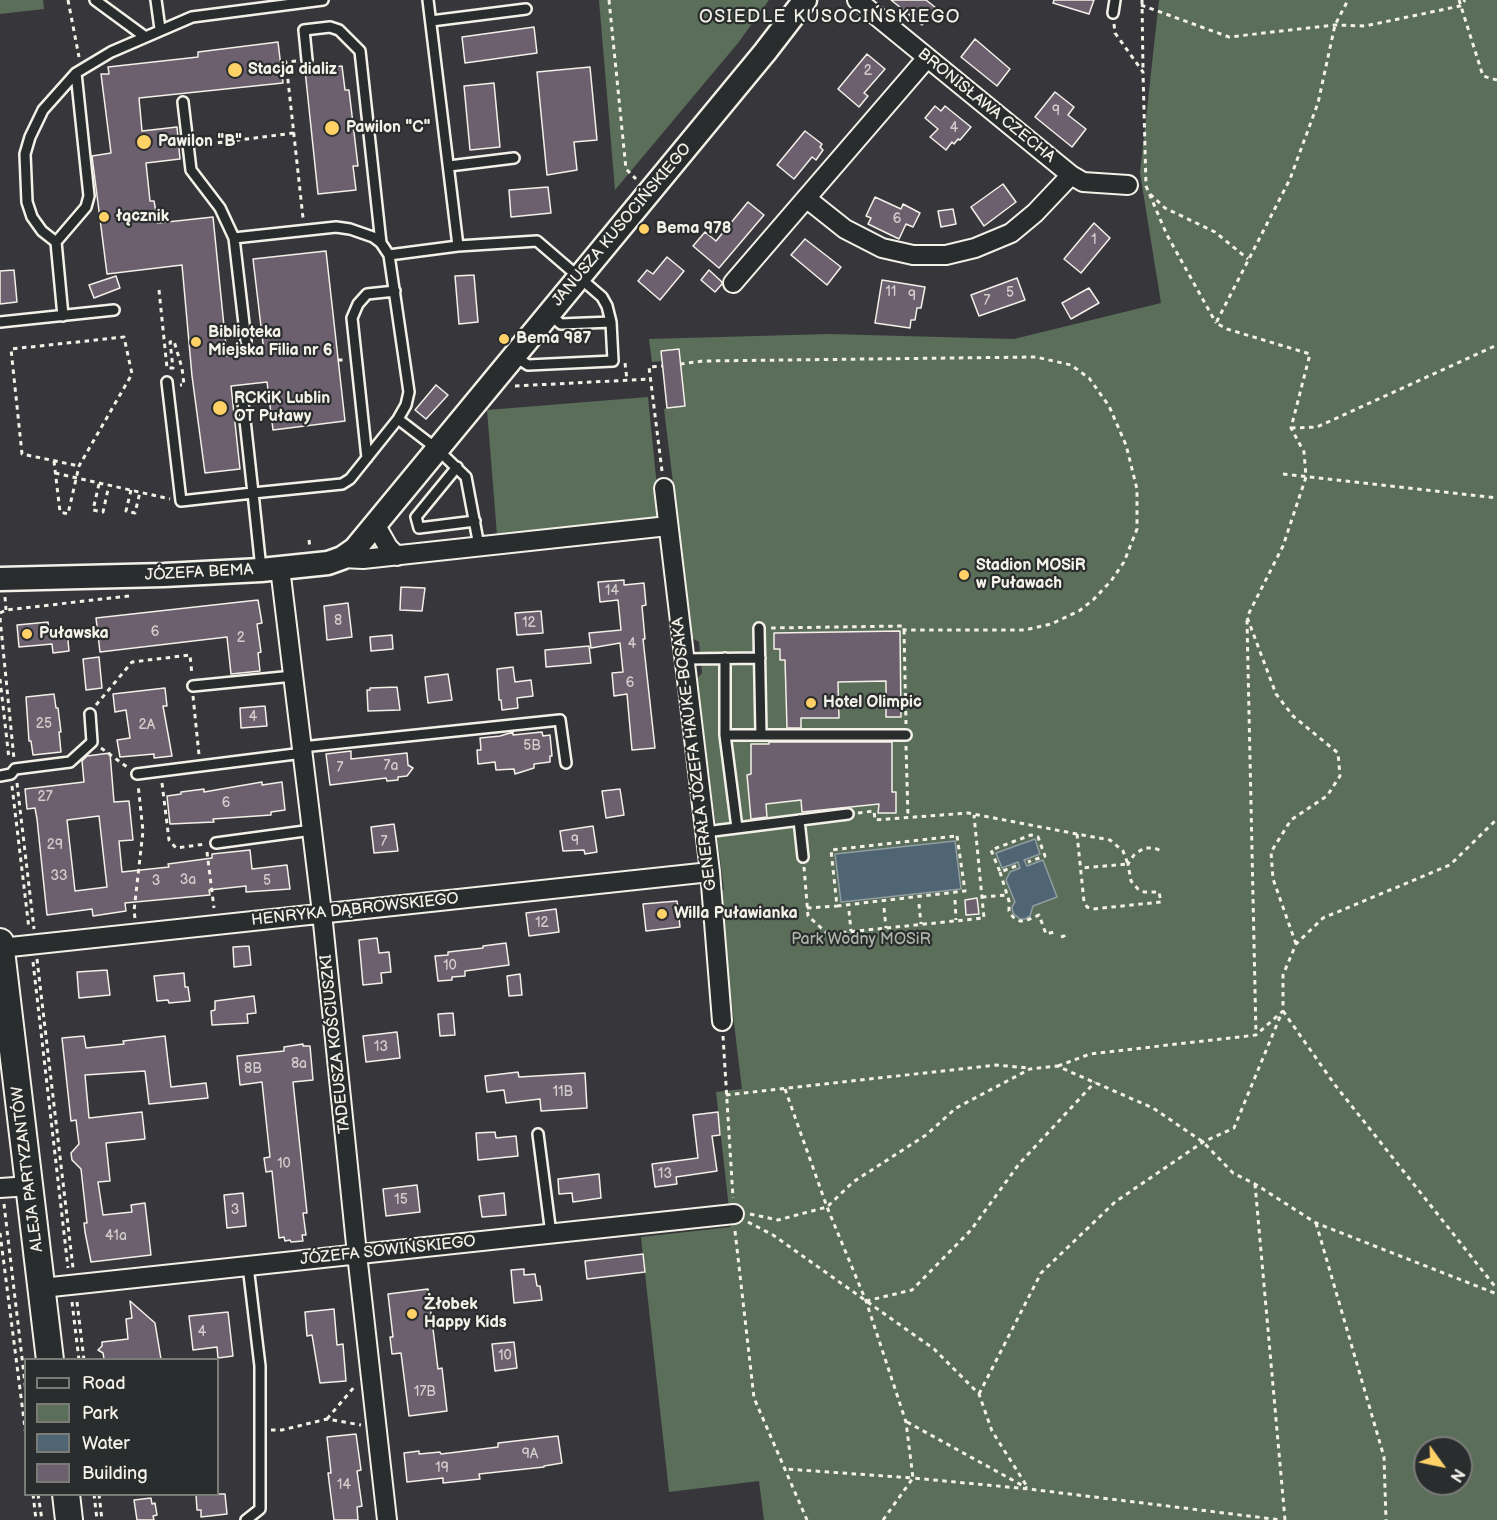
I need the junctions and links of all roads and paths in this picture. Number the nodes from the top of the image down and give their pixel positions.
1 (68, 0) edge
2 (95, 0) edge
3 (156, 0) edge
4 (322, 0) edge
5 (428, 0) edge
6 (609, 0) edge
7 (805, 0) edge
8 (857, 0) edge
9 (1115, 0) edge
10 (1142, 0) edge
11 (1348, 0) edge
12 (1459, 0) edge
13 (1465, 0) edge
14 (1141, 5) junction
15 (1460, 6) junction
16 (526, 9) dead end
17 (1113, 13) joint
18 (431, 21) junction
19 (1335, 25) junction
20 (160, 29) junction
21 (144, 36) junction
22 (927, 58) junction
23 (307, 60) joint
24 (79, 71) junction
25 (1143, 72) junction
26 (1497, 80) edge
27 (183, 102) dead end
28 (294, 133) junction
29 (188, 146) junction
30 (514, 158) dead end
31 (448, 166) junction
32 (1071, 175) junction
33 (1128, 184) dead end
34 (651, 191) junction
35 (1149, 193) junction
36 (806, 198) junction
37 (305, 230) junction
38 (234, 238) junction
39 (56, 242) junction
40 (381, 243) junction
41 (458, 246) junction
42 (389, 255) junction
43 (1248, 259) junction
44 (579, 276) junction
45 (733, 283) dead end
46 (159, 290) dead end
47 (394, 291) junction
48 (114, 310) dead end
49 (549, 314) junction
50 (63, 316) junction
51 (0, 322) edge
52 (611, 322) junction
53 (1216, 323) junction
54 (246, 341) dead end
55 (1497, 345) edge
56 (514, 356) junction
57 (680, 364) dead end
58 (662, 366) dead end
59 (183, 378) dead end
60 (651, 379) junction
61 (167, 382) dead end
62 (504, 387) dead end
63 (243, 402) dead end
64 (398, 419) junction
65 (1291, 428) junction
66 (437, 449) junction
67 (367, 458) junction
68 (54, 461) junction
69 (79, 466) junction
70 (457, 467) junction
71 (55, 473) junction
72 (1283, 474) dead end
73 (76, 477) junction
74 (1306, 477) junction
75 (99, 483) junction
76 (109, 485) junction
77 (664, 488) joint
78 (131, 490) junction
79 (140, 492) junction
80 (253, 493) junction
81 (1497, 498) edge
82 (181, 501) junction
83 (475, 521) junction
84 (375, 524) junction
85 (668, 526) junction
86 (479, 546) junction
87 (397, 556) junction
88 (342, 558) junction
89 (270, 569) junction
90 (0, 579) edge
91 (6, 610) dead end
92 (0, 613) edge
93 (1247, 617) junction
94 (759, 628) joint
95 (724, 658) junction
96 (760, 658) junction
97 (684, 659) junction
98 (293, 676) junction
99 (0, 679) edge
100 (193, 687) junction
101 (90, 714) joint
102 (761, 734) junction
103 (725, 735) junction
104 (906, 735) dead end
105 (92, 742) junction
106 (302, 750) junction
107 (566, 763) dead end
108 (200, 766) junction
109 (160, 771) junction
110 (11, 774) junction
111 (136, 774) junction
112 (0, 776) edge
113 (848, 814) joint
114 (974, 814) junction
115 (1497, 819) edge
116 (799, 820) junction
117 (737, 828) junction
118 (312, 831) junction
119 (705, 832) junction
120 (1077, 834) junction
121 (216, 843) dead end
122 (1162, 850) dead end
123 (803, 857) joint
124 (1028, 862) dead end
125 (1128, 864) junction
126 (1016, 866) dead end
127 (1081, 868) junction
128 (710, 872) junction
129 (1000, 872) junction
130 (1007, 895) junction
131 (982, 897) junction
132 (955, 900) dead end
133 (919, 904) dead end
134 (837, 906) junction
135 (807, 908) junction
136 (884, 908) dead end
137 (849, 911) dead end
138 (322, 913) junction
139 (956, 921) junction
140 (921, 924) junction
141 (216, 925) junction
142 (886, 928) junction
143 (851, 931) junction
144 (1051, 931) dead end
145 (138, 933) junction
146 (0, 942) edge
147 (1296, 944) junction
148 (31, 945) junction
149 (1, 948) edge
150 (1283, 1011) junction
151 (722, 1020) joint
152 (1256, 1035) junction
153 (1057, 1066) junction
154 (1030, 1068) junction
155 (1095, 1082) junction
156 (785, 1089) junction
157 (726, 1095) junction
158 (538, 1134) dead end
159 (1203, 1142) junction
160 (1255, 1184) junction
161 (30, 1186) junction
162 (1, 1188) edge
163 (827, 1207) junction
164 (734, 1214) junction
165 (1316, 1223) junction
166 (0, 1233) edge
167 (551, 1234) junction
168 (357, 1254) junction
169 (248, 1266) junction
170 (72, 1285) junction
171 (42, 1288) junction
172 (1497, 1289) edge
173 (1497, 1294) edge
174 (866, 1301) junction
175 (50, 1358) edge
176 (79, 1358) edge
177 (84, 1358) edge
178 (370, 1369) junction
179 (24, 1376) edge
180 (979, 1394) junction
181 (327, 1419) junction
182 (24, 1420) edge
183 (906, 1422) junction
184 (377, 1428) junction
185 (260, 1430) junction
186 (786, 1468) junction
187 (913, 1478) junction
188 (1029, 1489) junction
189 (33, 1496) edge
190 (38, 1496) edge
191 (66, 1496) edge
192 (94, 1496) edge
193 (99, 1496) edge
194 (36, 1520) edge
195 (42, 1520) edge
196 (69, 1520) edge
197 (97, 1520) edge
198 (102, 1520) edge
199 (246, 1520) edge
200 (387, 1520) edge
201 (807, 1520) edge
202 (883, 1520) edge
203 (1281, 1520) edge
204 (1285, 1520) edge
205 (1386, 1520) edge

1 - 24 path
2 - 21 lane
3 - 20 lane
4 - 20 lane
5 - 18 lane
6 - 34 path
7 - 34 street, JANUSZA KUSOCIŃSKIEGO
8 - 22 street, BRONISŁAWA CZECHA
9 - 17 lane
10 - 14 path
11 - 19 path
12 - 15 path
13 - 15 path
14 - 19 path
14 - 25 path
15 - 19 path
15 - 26 path
16 - 18 lane
17 - 25 path
18 - 31 lane
19 - 43 path
20 - 21 lane
21 - 24 lane
22 - 32 street, BRONISŁAWA CZECHA
22 - 36 street
23 - 28 path
23 - 40 lane
24 - 39 lane
24 - 39 lane
25 - 35 path
27 - 29 lane
28 - 29 path
28 - 37 path
29 - 38 lane
30 - 31 lane
31 - 41 lane
32 - 33 street, BRONISŁAWA CZECHA
32 - 36 street
34 - 44 street, JANUSZA KUSOCIŃSKIEGO
35 - 43 path
35 - 53 path
36 - 45 street
37 - 38 lane
37 - 40 lane
38 - 54 lane
39 - 50 lane
40 - 42 lane
41 - 42 lane
41 - 44 lane
42 - 47 lane
43 - 53 path
44 - 49 street, JANUSZA KUSOCIŃSKIEGO
44 - 52 lane
46 - 59 path
47 - 64 lane
47 - 67 lane
48 - 50 lane
49 - 52 lane
49 - 56 street, JANUSZA KUSOCIŃSKIEGO
50 - 51 lane
52 - 56 lane
53 - 65 path
55 - 65 path
56 - 66 street, JANUSZA KUSOCIŃSKIEGO
57 - 94 path
58 - 60 path
60 - 62 path
60 - 77 path
61 - 82 lane
63 - 80 lane
64 - 66 lane
64 - 67 lane
65 - 74 path
66 - 70 lane
66 - 84 street, JANUSZA KUSOCIŃSKIEGO
67 - 80 lane
68 - 69 path
68 - 69 path
68 - 71 path
69 - 73 path
70 - 83 lane
70 - 83 lane
71 - 73 path
71 - 73 path
72 - 74 path
73 - 75 path
74 - 81 path
74 - 93 path
75 - 76 path
75 - 76 path
76 - 78 path
77 - 85 street, GENERAŁA JÓZEFA HAUKE-BOSAKA
78 - 79 path
78 - 79 path
79 - 82 path
80 - 82 lane
80 - 89 lane
83 - 86 lane
84 - 87 street
84 - 88 street, JANUSZA KUSOCIŃSKIEGO
85 - 86 street, JÓZEFA BEMA
85 - 97 street, GENERAŁA JÓZEFA HAUKE-BOSAKA
86 - 87 street, JÓZEFA BEMA
87 - 88 street, JÓZEFA BEMA
88 - 89 street, JÓZEFA BEMA
89 - 90 street, JÓZEFA BEMA
89 - 98 street, TADEUSZA KOŚCIUSZKI
91 - 92 path
93 - 147 path
93 - 152 path
94 - 96 lane
95 - 96 lane
95 - 97 lane
95 - 103 lane
96 - 102 lane
97 - 119 street, GENERAŁA JÓZEFA HAUKE-BOSAKA
98 - 100 lane
98 - 106 street, TADEUSZA KOŚCIUSZKI
99 - 110 path
100 - 101 path
100 - 108 path
101 - 105 lane
102 - 103 lane
102 - 104 lane
103 - 117 lane
105 - 110 lane
105 - 111 path
106 - 107 lane
106 - 108 lane
106 - 118 street, TADEUSZA KOŚCIUSZKI
108 - 109 lane
109 - 111 lane
109 - 141 path
110 - 112 lane
110 - 148 path
111 - 145 path
113 - 114 path
113 - 116 lane
114 - 120 path
114 - 131 path
115 - 147 path
116 - 117 lane
116 - 123 lane
117 - 119 lane
118 - 121 lane
118 - 138 street, TADEUSZA KOŚCIUSZKI
119 - 128 street, GENERAŁA JÓZEFA HAUKE-BOSAKA
120 - 125 path
120 - 127 path
122 - 125 path
123 - 135 path
124 - 129 path
125 - 127 path
125 - 127 path
126 - 129 path
128 - 138 street, HENRYKA DĄBROWSKIEGO
128 - 151 street, GENERAŁA JÓZEFA HAUKE-BOSAKA
129 - 130 path
130 - 131 path
130 - 144 path
131 - 139 path
132 - 139 path
133 - 140 path
134 - 134 path
134 - 135 path
135 - 143 path
136 - 142 path
137 - 143 path
138 - 141 street, HENRYKA DĄBROWSKIEGO
138 - 168 street, TADEUSZA KOŚCIUSZKI
139 - 140 path
140 - 142 path
141 - 145 street, HENRYKA DĄBROWSKIEGO
142 - 143 path
145 - 148 street, HENRYKA DĄBROWSKIEGO
146 - 149 main road, ALEJA PARTYZANTÓW
147 - 150 path
148 - 149 street, HENRYKA DĄBROWSKIEGO
148 - 170 path
149 - 161 main road, ALEJA PARTYZANTÓW
150 - 152 path
150 - 159 path
150 - 172 path
151 - 157 path
152 - 153 path
153 - 154 path
153 - 155 path
154 - 156 path
154 - 163 path
155 - 159 path
155 - 174 path
156 - 157 path
156 - 163 path
157 - 164 path
158 - 167 lane
159 - 160 path
159 - 180 path
160 - 165 path
160 - 204 path
161 - 162 street
161 - 171 main road, ALEJA PARTYZANTÓW
162 - 179 path
163 - 164 path
163 - 174 path
164 - 167 street, JÓZEFA SOWIŃSKIEGO
164 - 174 path
164 - 186 path
165 - 173 path
165 - 205 path
166 - 182 path
167 - 168 street, JÓZEFA SOWIŃSKIEGO
168 - 169 street, JÓZEFA SOWIŃSKIEGO
168 - 178 street, TADEUSZA KOŚCIUSZKI
169 - 170 street, JÓZEFA SOWIŃSKIEGO
169 - 185 lane
170 - 171 street, JÓZEFA SOWIŃSKIEGO
170 - 176 path
170 - 177 path
171 - 175 main road, ALEJA PARTYZANTÓW
174 - 180 path
174 - 183 path
178 - 181 path
178 - 184 street, TADEUSZA KOŚCIUSZKI
180 - 188 path
181 - 184 path
181 - 185 path
183 - 187 path
183 - 188 path
184 - 200 street, TADEUSZA KOŚCIUSZKI
185 - 199 lane
186 - 187 path
186 - 201 path
187 - 188 path
187 - 202 path
188 - 203 path
189 - 194 path
190 - 195 path
191 - 196 main road
192 - 197 path
193 - 198 path

